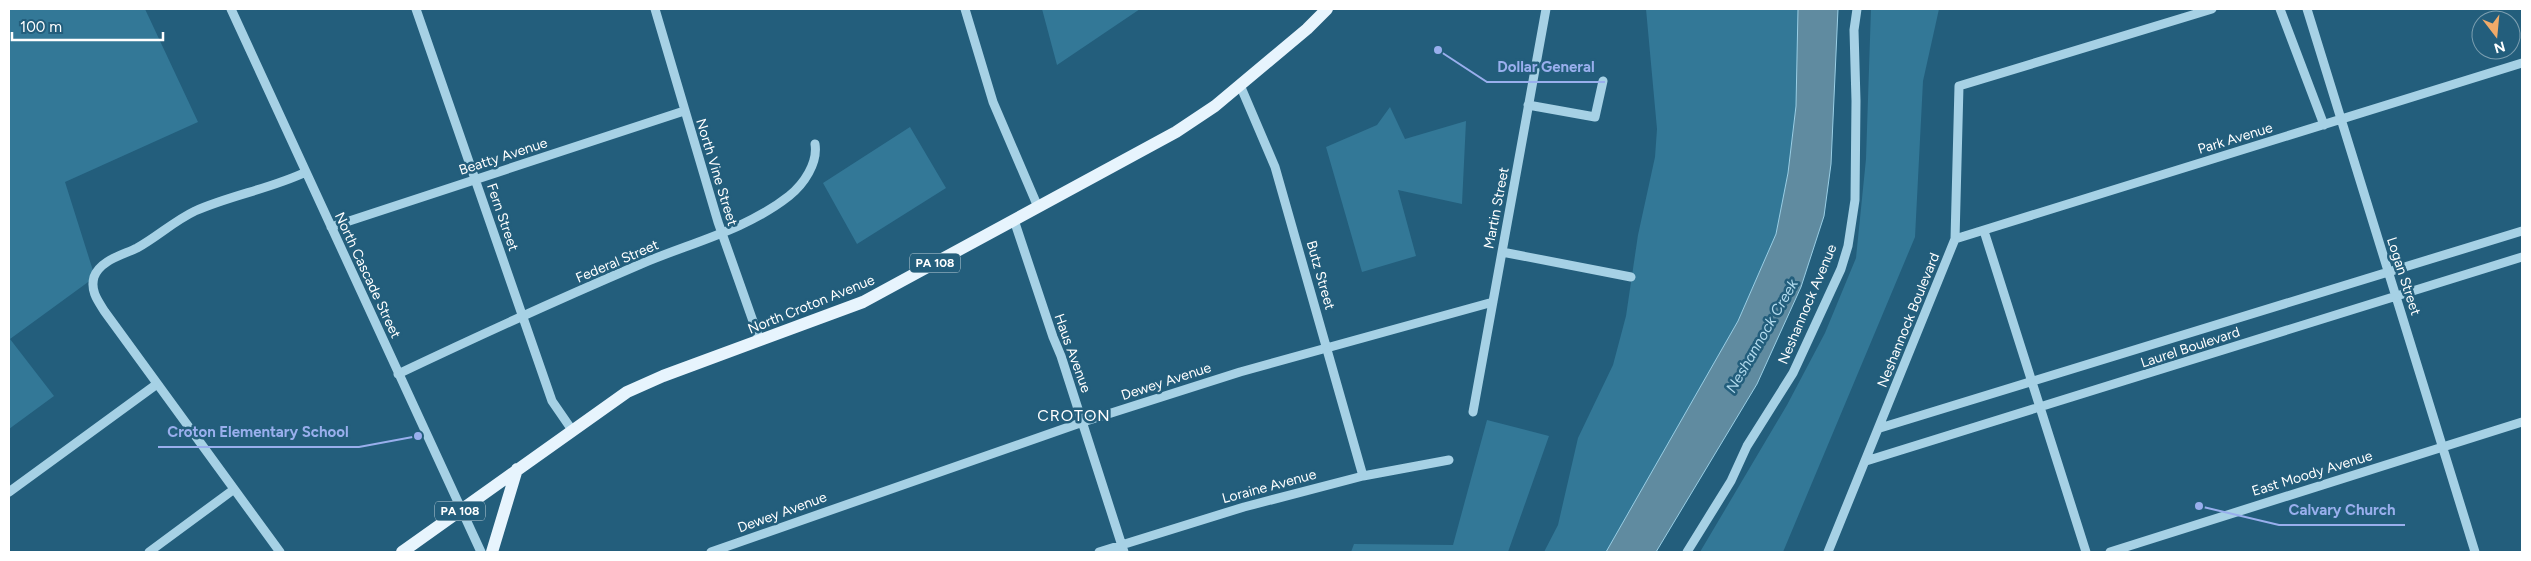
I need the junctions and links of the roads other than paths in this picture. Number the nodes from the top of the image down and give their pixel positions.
1 (231, 9) edge
2 (416, 9) edge
3 (654, 9) edge
4 (965, 9) edge
5 (1326, 9) edge
6 (1546, 9) edge
7 (1857, 9) edge
8 (2212, 9) edge
9 (2280, 9) edge
10 (2307, 9) edge
11 (2522, 63) edge
12 (1603, 82) dead end
13 (1240, 85) junction
14 (1528, 105) junction
15 (684, 111) junction
16 (2341, 120) junction
17 (2324, 125) junction
18 (814, 144) dead end
19 (306, 172) junction
20 (475, 180) junction
21 (1038, 207) junction
22 (1014, 220) junction
23 (331, 227) junction
24 (1984, 231) junction
25 (2522, 231) edge
26 (722, 233) junction
27 (1955, 239) junction
28 (1502, 252) junction
29 (2522, 257) edge
30 (2388, 271) junction
31 (1631, 277) dead end
32 (2396, 296) junction
33 (1493, 302) junction
34 (522, 317) junction
35 (760, 341) junction
36 (1328, 349) junction
37 (398, 374) junction
38 (2031, 383) junction
39 (157, 384) junction
40 (2039, 407) junction
41 (1473, 412) dead end
42 (1083, 422) junction
43 (2522, 422) edge
44 (1880, 428) junction
45 (572, 430) junction
46 (2443, 446) junction
47 (1449, 460) dead end
48 (1866, 461) junction
49 (517, 469) junction
50 (1363, 476) junction
51 (233, 490) junction
52 (9, 492) edge
53 (461, 510) junction
54 (1123, 549) edge
55 (150, 552) edge
56 (280, 552) edge
57 (402, 552) edge
58 (481, 552) edge
59 (492, 552) edge
60 (711, 552) edge
61 (1099, 552) edge
62 (1687, 552) edge
63 (1828, 552) edge
64 (2086, 552) edge
65 (2110, 552) edge
66 (2475, 552) edge

1 - 19 street, North Cascade Street
2 - 20 street, Fern Street
3 - 15 street, North Vine Street
4 - 21 street
5 - 13 main road, North Croton Avenue / PA 108
6 - 14 street, Martin Street
7 - 62 street, Neshannock Avenue
8 - 27 street, Neshannock Boulevard
9 - 17 street
10 - 16 street, Logan Street
11 - 16 street, Park Avenue
12 - 14 street
13 - 21 main road, North Croton Avenue / PA 108
13 - 36 street, Butz Street
14 - 28 street, Martin Street
15 - 20 street, Beatty Avenue
15 - 26 street, North Vine Street
16 - 17 street, Park Avenue
16 - 30 street, Logan Street
17 - 24 street, Park Avenue
18 - 26 street, Federal Street
19 - 23 street, North Cascade Street
19 - 39 street
20 - 23 street, Beatty Avenue
20 - 34 street, Fern Street
21 - 22 main road, North Croton Avenue / PA 108
22 - 35 main road, North Croton Avenue / PA 108
22 - 42 street, Haus Avenue
23 - 37 street, North Cascade Street
24 - 27 street, Park Avenue
24 - 38 street
25 - 30 street, Laurel Boulevard
26 - 34 street, Federal Street
26 - 35 street, North Vine Street
27 - 44 street, Neshannock Boulevard
28 - 31 street
28 - 33 street, Martin Street
29 - 32 street, Laurel Boulevard
30 - 32 street, Logan Street
30 - 38 street, Laurel Boulevard
32 - 40 street, Laurel Boulevard
32 - 46 street, Logan Street
33 - 36 street, Dewey Avenue
33 - 41 street, Martin Street
34 - 37 street, Federal Street
34 - 45 street, Fern Street
35 - 45 main road, North Croton Avenue / PA 108
36 - 42 street, Dewey Avenue
36 - 50 street, Butz Street
37 - 53 street, North Cascade Street
38 - 40 street
38 - 44 street, Laurel Boulevard
39 - 51 street
39 - 52 street
40 - 48 street, Laurel Boulevard
40 - 64 street
42 - 54 street, Haus Avenue
42 - 60 street, Dewey Avenue
43 - 46 street, East Moody Avenue
44 - 48 street, Neshannock Boulevard
45 - 49 main road, North Croton Avenue / PA 108
46 - 65 street, East Moody Avenue
46 - 66 street, Logan Street
47 - 50 street, Loraine Avenue
48 - 63 street, Neshannock Boulevard
49 - 53 main road, North Croton Avenue / PA 108
49 - 59 main road
50 - 54 street, Loraine Avenue
51 - 55 street
51 - 56 street
53 - 57 main road, North Croton Avenue / PA 108
53 - 58 street, North Cascade Street
54 - 61 street, Loraine Avenue

